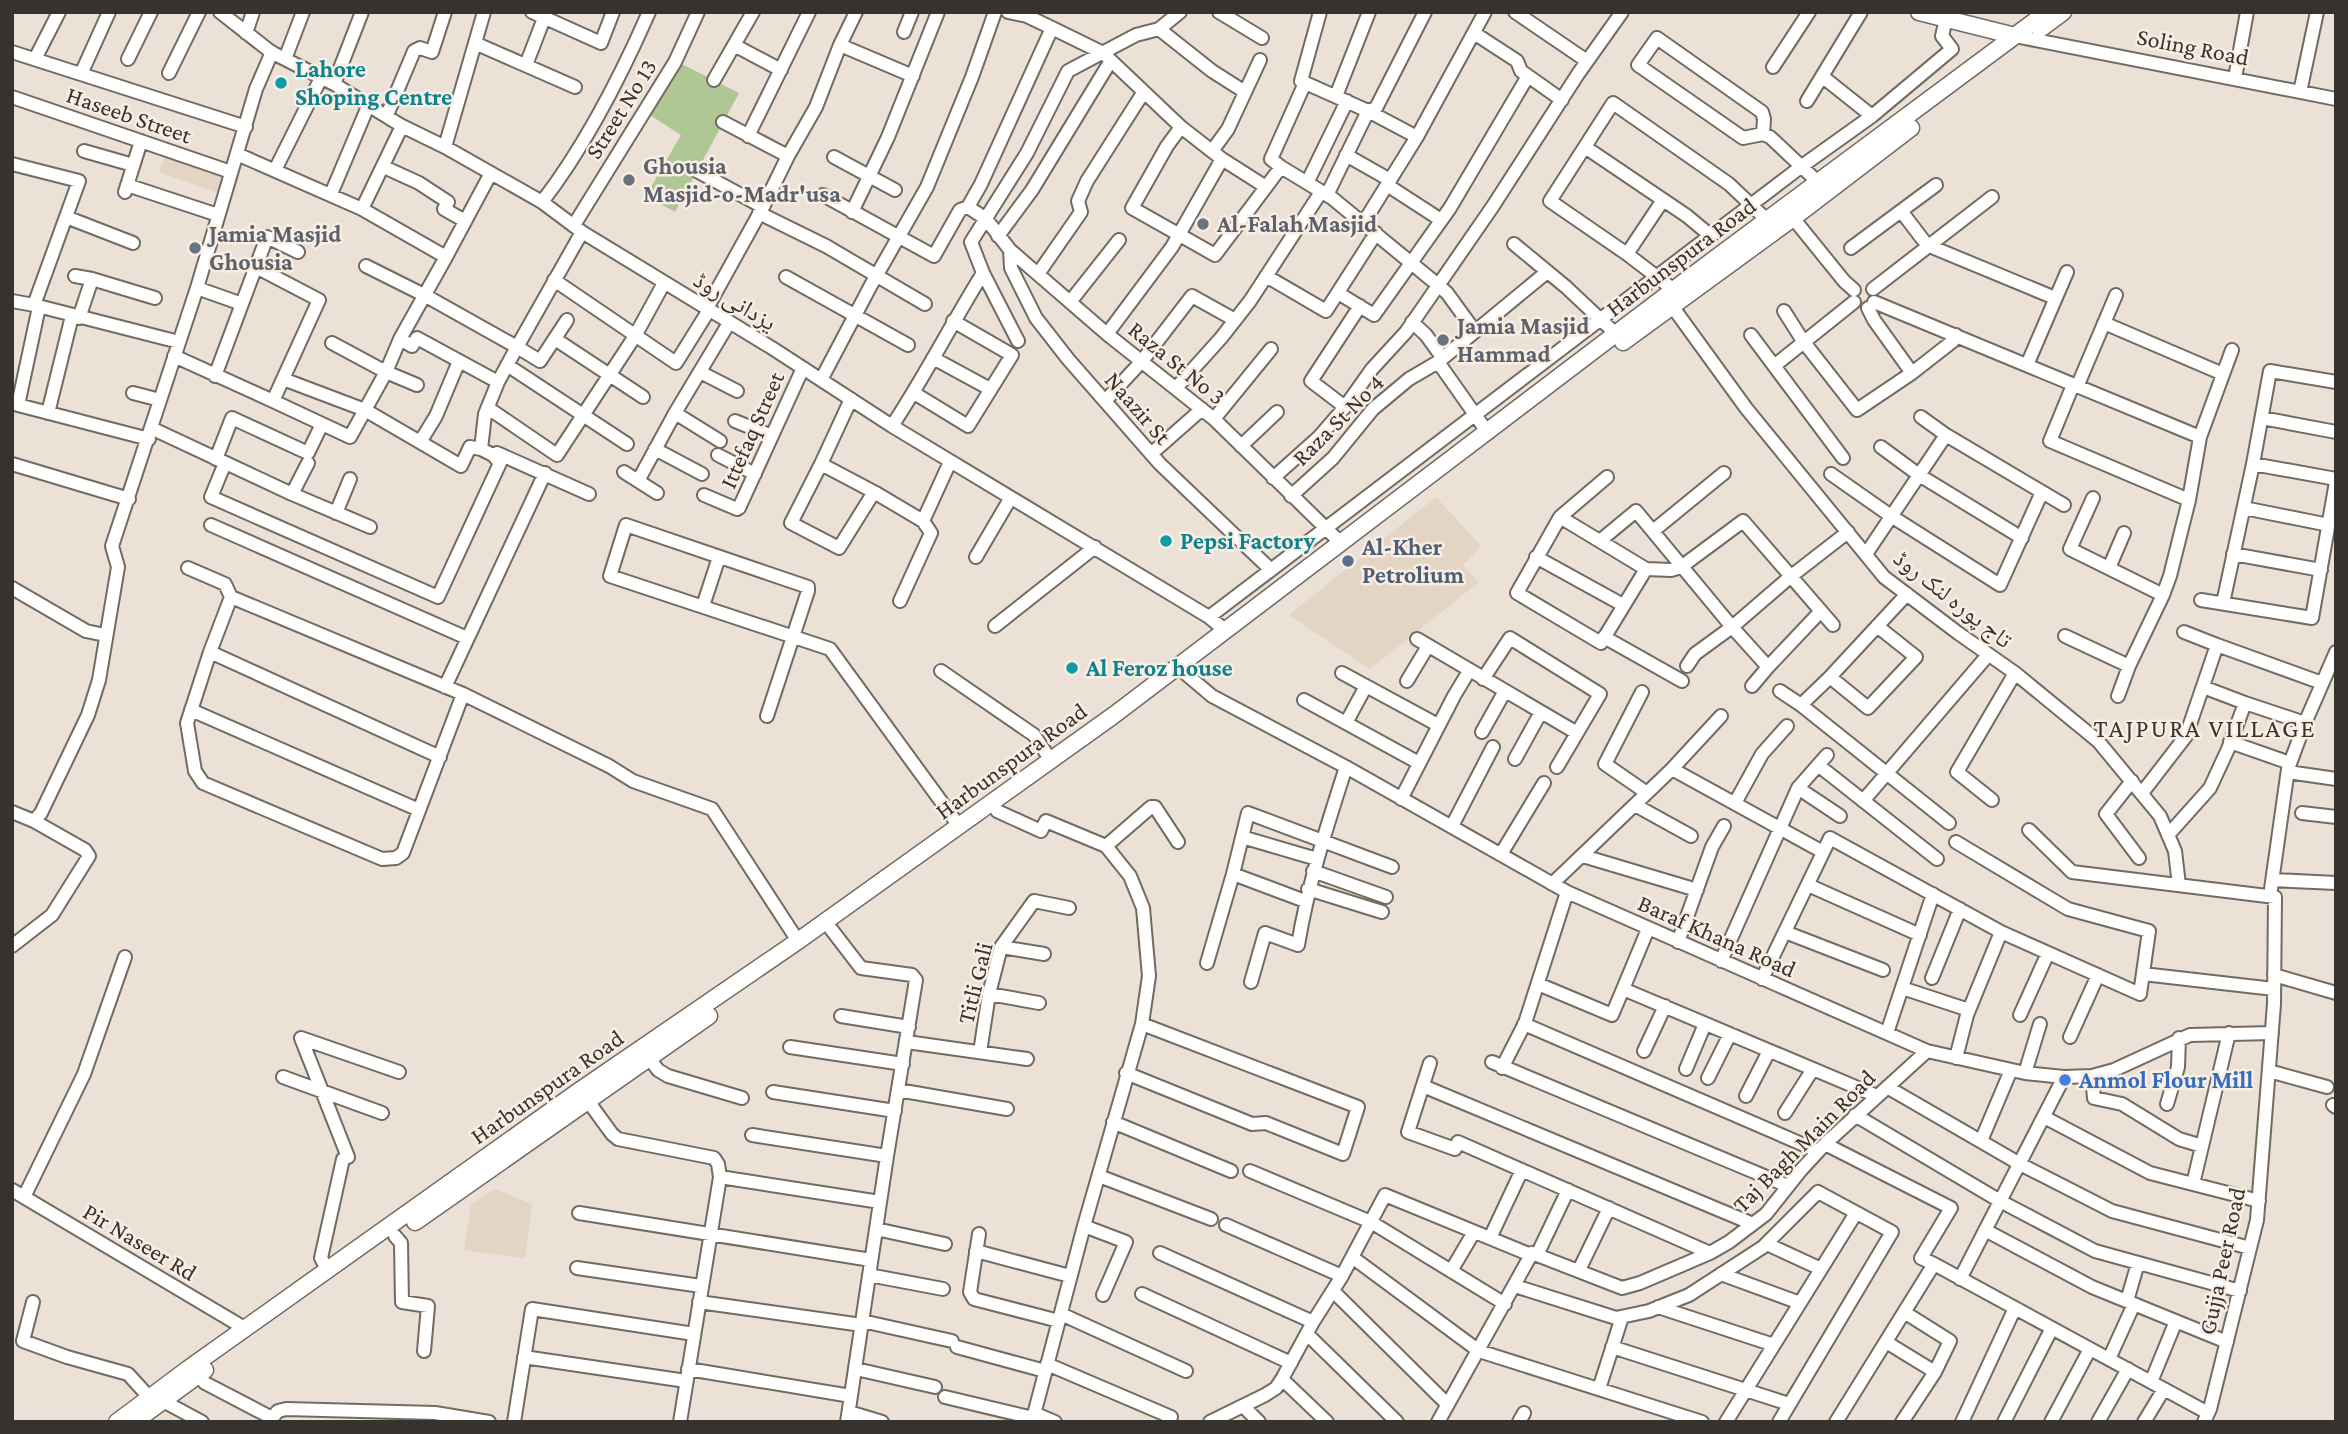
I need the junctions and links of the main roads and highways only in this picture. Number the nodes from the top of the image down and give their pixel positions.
1 (1919, 12) edge
2 (2047, 12) edge
3 (2063, 12) edge
4 (2021, 37) junction
5 (1673, 298) junction
6 (1619, 338) junction
7 (1403, 504) junction
8 (1117, 719) junction
9 (801, 945) junction
10 (517, 1143) junction
11 (156, 1399) junction
12 (128, 1421) edge

1 - 4 main road, Soling Road
2 - 4 main road, Harbunspura Road
3 - 4 main road, Harbunspura Road
4 - 5 main road, Harbunspura Road
4 - 5 main road, Harbunspura Road
5 - 6 main road, Harbunspura Road
6 - 7 main road, Harbunspura Road
6 - 7 main road, Harbunspura Road
7 - 8 main road, Harbunspura Road
7 - 8 main road, Harbunspura Road
8 - 9 main road, Harbunspura Road
8 - 9 main road, Harbunspura Road
9 - 10 main road, Harbunspura Road
9 - 10 main road, Harbunspura Road
10 - 11 main road, Harbunspura Road
10 - 11 main road, Harbunspura Road
11 - 12 main road, Harbunspura Road

